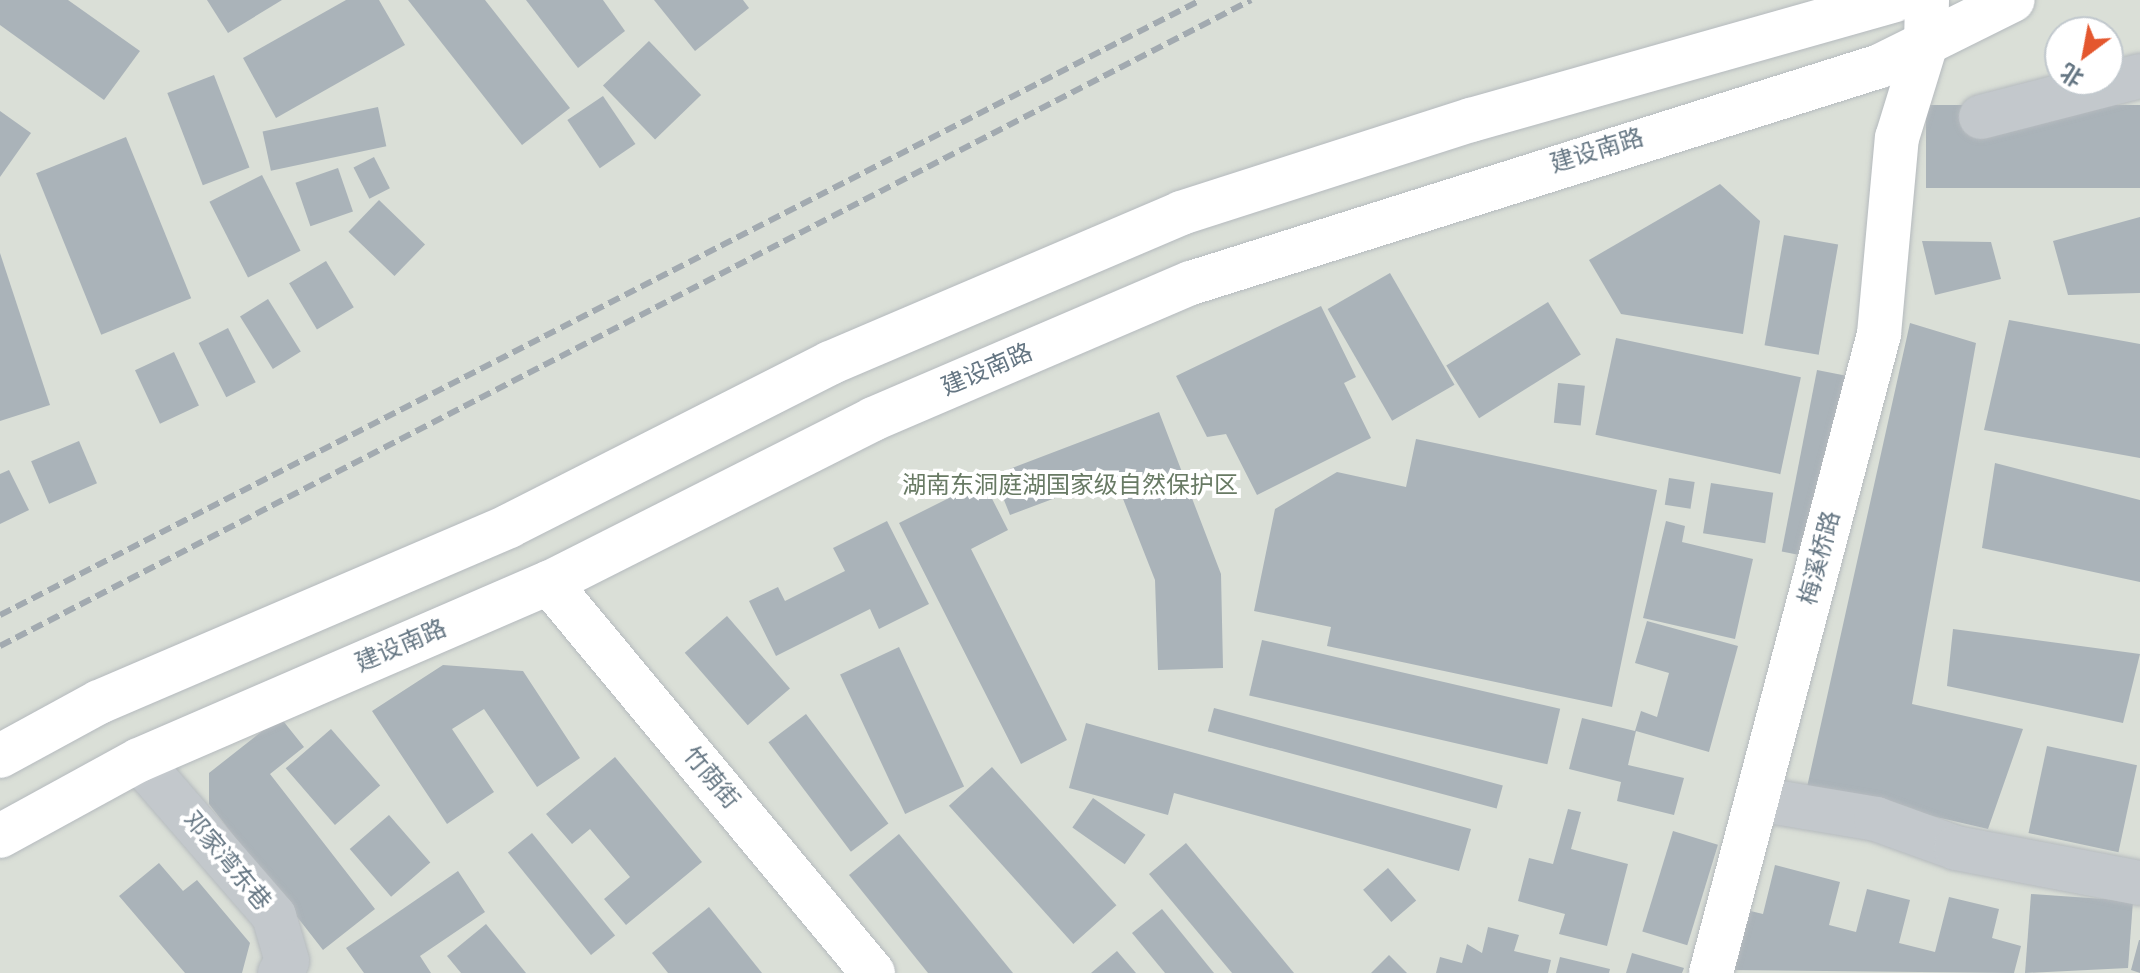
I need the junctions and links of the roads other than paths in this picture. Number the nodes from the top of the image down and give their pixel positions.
1 (1927, 0) edge
2 (2013, 0) edge
3 (1884, 2) edge
4 (1926, 44) junction
5 (1880, 66) junction
6 (2140, 76) edge
7 (1981, 117) dead end
8 (1897, 138) junction
9 (549, 583) junction
10 (0, 756) edge
11 (139, 760) junction
12 (1757, 799) junction
13 (0, 836) edge
14 (2140, 883) edge
15 (280, 973) edge
16 (873, 973) edge
17 (1711, 973) edge

1 - 4 main road
2 - 4 main road, 建设南路
3 - 5 main road
3 - 10 main road
4 - 5 main road, 建设南路
4 - 8 main road
5 - 8 main road
5 - 9 main road, 建设南路
6 - 7 street
8 - 12 main road, 梅溪桥路
9 - 11 main road, 建设南路
9 - 16 main road, 竹荫街
11 - 13 main road, 建设南路
11 - 15 street, 邓家湾东巷
12 - 14 street
12 - 17 main road, 梅溪桥路

